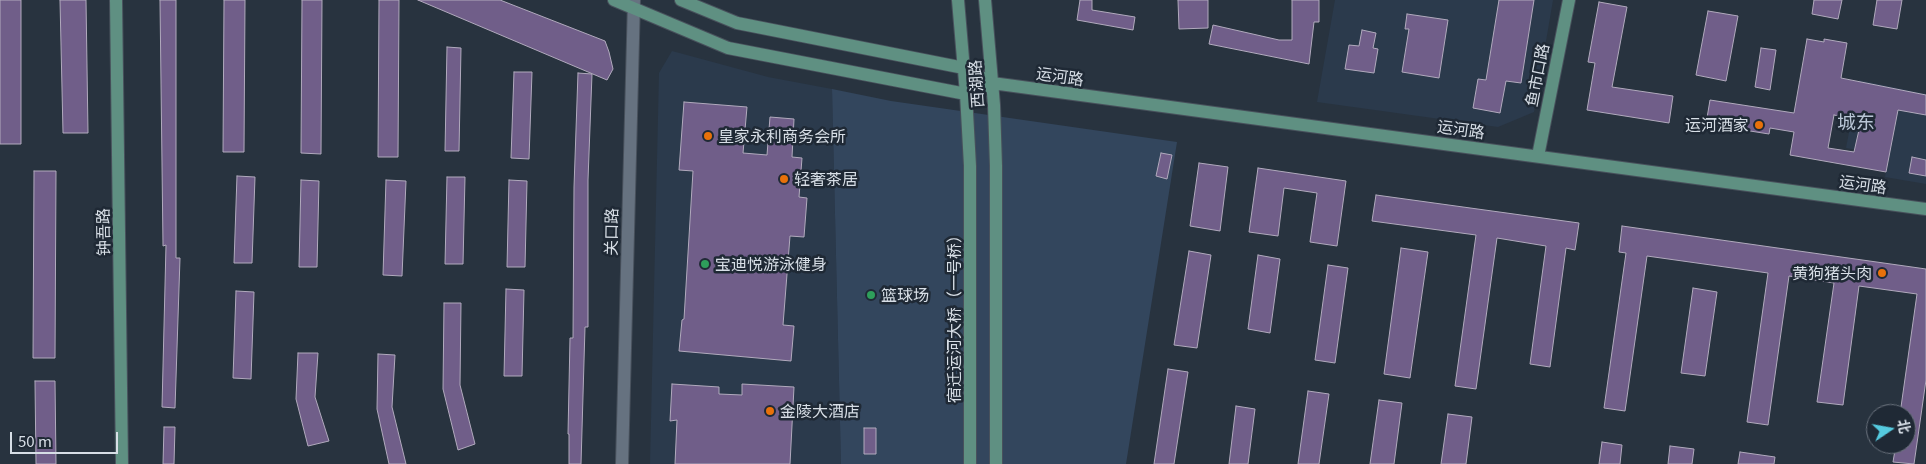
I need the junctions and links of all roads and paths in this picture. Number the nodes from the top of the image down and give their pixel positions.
1 (116, 0) edge
2 (614, 0) edge
3 (681, 0) edge
4 (958, 0) edge
5 (985, 0) edge
6 (1569, 0) edge
7 (634, 4) edge
8 (964, 68) junction
9 (992, 83) junction
10 (966, 94) junction
11 (1538, 156) junction
12 (970, 166) joint
13 (1926, 209) edge
14 (122, 464) edge
15 (622, 464) edge
16 (970, 464) edge
17 (996, 464) edge

1 - 14 street, 钟吾路
2 - 7 street
3 - 8 street, 运河路
4 - 8 street, 西湖路
5 - 9 street, 西湖路
6 - 11 street, 鱼市口路
7 - 10 street
7 - 15 street, 关口路
8 - 9 street, 运河路
8 - 10 street, 西湖路
9 - 10 street
9 - 11 street, 运河路
9 - 17 street, 西湖路
10 - 12 street, 西湖路
11 - 13 street, 运河路
12 - 16 street, 宿迁运河大桥（一号桥）

